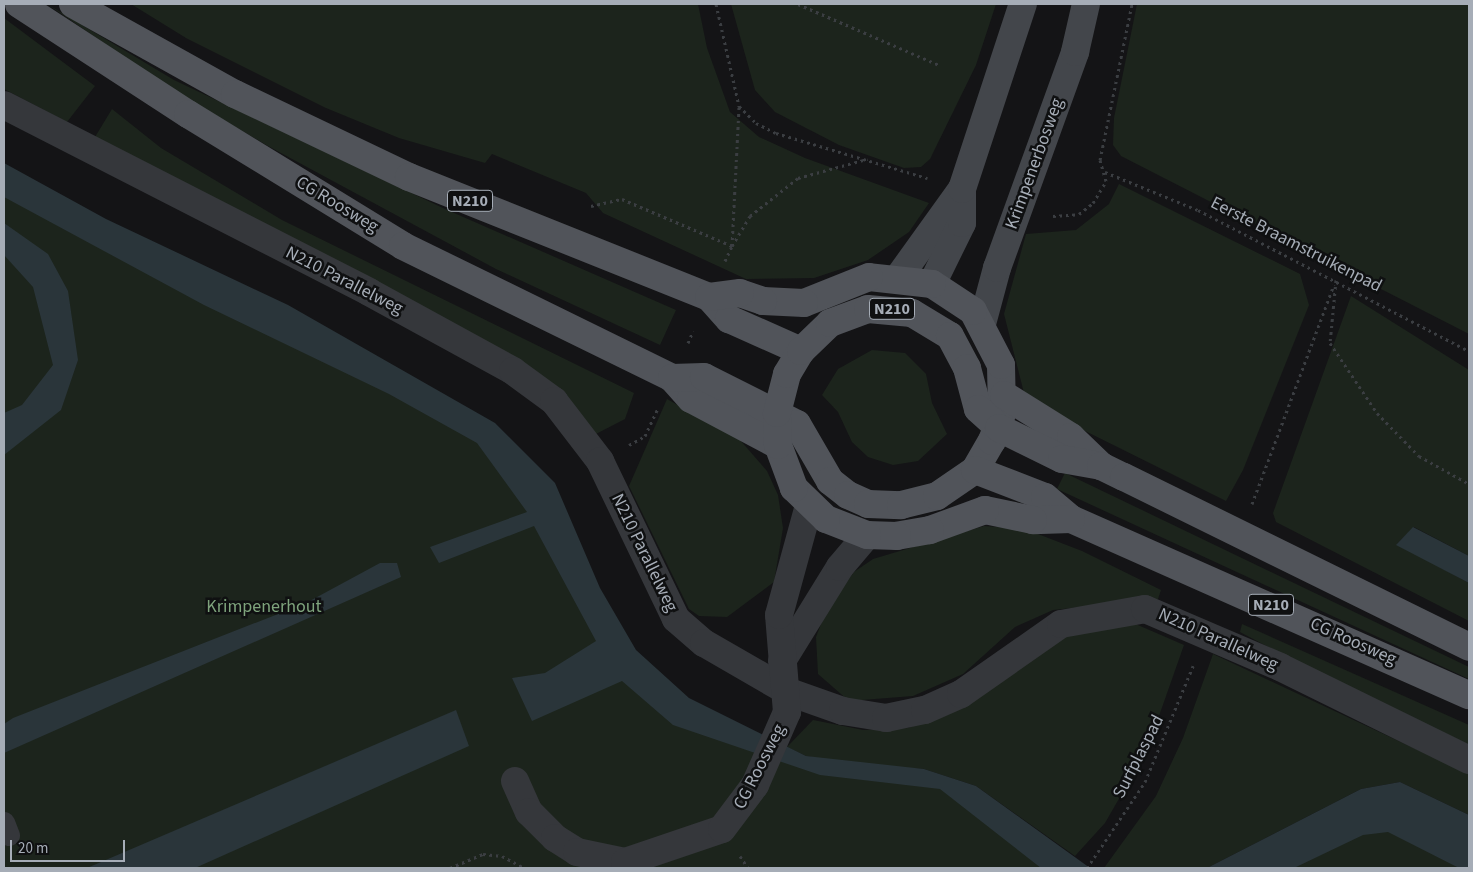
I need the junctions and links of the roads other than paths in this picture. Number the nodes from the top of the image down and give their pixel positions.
1 (19, 4) edge
2 (73, 4) edge
3 (1023, 4) edge
4 (1086, 4) edge
5 (4, 106) edge
6 (962, 189) junction
7 (898, 278) junction
8 (932, 284) junction
9 (709, 296) junction
10 (912, 313) junction
11 (982, 324) junction
12 (801, 351) junction
13 (672, 378) junction
14 (1004, 395) junction
15 (777, 413) junction
16 (998, 428) junction
17 (778, 445) junction
18 (1101, 466) junction
19 (975, 470) junction
20 (809, 504) junction
21 (888, 505) junction
22 (1071, 520) junction
23 (867, 534) junction
24 (1469, 647) edge
25 (782, 662) junction
26 (1469, 695) edge
27 (788, 702) junction
28 (1469, 760) edge
29 (515, 781) dead end

1 - 13 main road, CG Roosweg / N210
2 - 9 main road, N210
3 - 6 main road
4 - 11 main road, Krimpenerbosweg
5 - 27 street, N210 Parallelweg
6 - 7 main road
6 - 8 main road
7 - 8 main road, N210
7 - 9 main road, N210
8 - 10 main road, N210
8 - 11 main road, N210
9 - 12 main road, N210
10 - 12 main road, N210
10 - 16 main road, N210
11 - 14 main road, N210
12 - 15 main road, N210
13 - 15 main road, CG Roosweg / N210
13 - 17 main road, CG Roosweg / N210
14 - 16 main road, N210
14 - 18 main road, N210
15 - 17 main road, N210
15 - 21 main road, N210
16 - 18 main road, N210
16 - 19 main road, N210
17 - 20 main road, N210
18 - 24 main road, N210
19 - 21 main road, N210
19 - 22 main road, CG Roosweg / N210
20 - 23 main road, N210
20 - 25 street
21 - 23 main road
22 - 23 main road, CG Roosweg / N210
22 - 26 main road, CG Roosweg / N210
23 - 25 street
25 - 27 street
27 - 28 street, N210 Parallelweg
27 - 29 street, CG Roosweg

